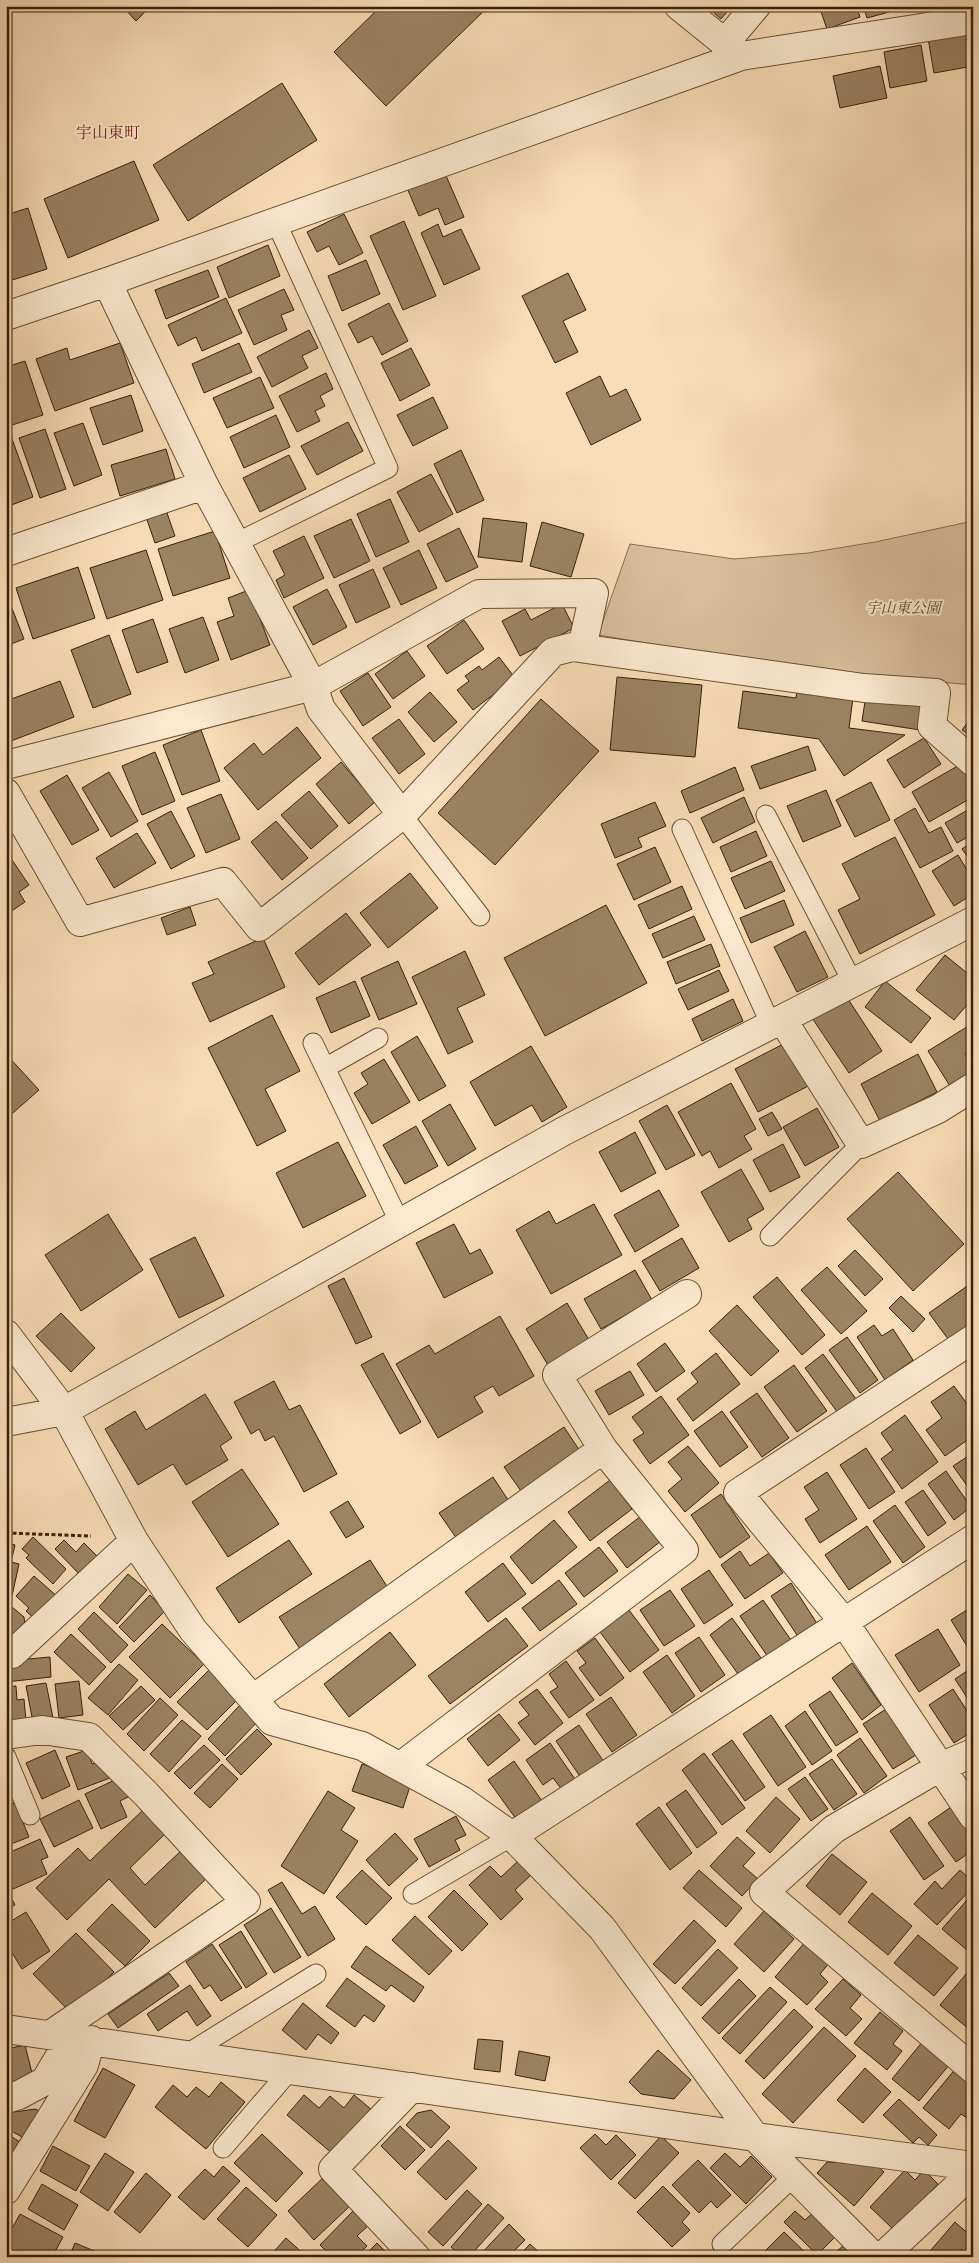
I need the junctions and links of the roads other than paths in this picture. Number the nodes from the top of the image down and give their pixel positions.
1 (679, 6) edge
2 (756, 6) edge
3 (973, 20) edge
4 (733, 50) junction
5 (276, 222) junction
6 (107, 282) junction
7 (6, 316) edge
8 (204, 484) junction
9 (236, 543) junction
10 (6, 552) edge
11 (582, 648) junction
12 (313, 686) junction
13 (973, 762) edge
14 (6, 765) edge
15 (6, 793) edge
16 (402, 815) junction
17 (766, 815) dead end
18 (682, 829) dead end
19 (480, 916) dead end
20 (973, 921) edge
21 (853, 983) junction
22 (777, 1022) junction
23 (378, 1038) dead end
24 (313, 1042) dead end
25 (325, 1068) junction
26 (973, 1087) edge
27 (938, 1109) junction
28 (973, 1112) edge
29 (861, 1144) junction
30 (400, 1223) junction
31 (770, 1236) dead end
32 (687, 1294) dead end
33 (6, 1334) edge
34 (973, 1338) edge
35 (64, 1411) junction
36 (6, 1422) edge
37 (603, 1449) junction
38 (973, 1539) edge
39 (134, 1541) junction
40 (844, 1622) junction
41 (6, 1655) edge
42 (253, 1699) junction
43 (6, 1735) edge
44 (973, 1753) edge
45 (6, 1757) edge
46 (401, 1766) junction
47 (940, 1767) junction
48 (30, 1815) dead end
49 (973, 1816) edge
50 (512, 1836) junction
51 (413, 1894) dead end
52 (316, 1974) dead end
53 (6, 2029) edge
54 (50, 2035) junction
55 (87, 2052) junction
56 (187, 2054) junction
57 (291, 2069) junction
58 (973, 2069) edge
59 (412, 2087) junction
60 (6, 2099) edge
61 (755, 2136) junction
62 (223, 2148) dead end
63 (973, 2166) edge
64 (973, 2172) edge
65 (794, 2176) junction
66 (6, 2190) edge
67 (722, 2244) dead end
68 (416, 2257) edge
69 (874, 2257) edge
70 (882, 2257) edge

1 - 4 street
2 - 4 street
3 - 4 street
4 - 5 street
5 - 6 street
5 - 9 lane
6 - 7 street
6 - 8 street
8 - 9 street
8 - 10 street
9 - 12 street
11 - 12 street
11 - 13 street
11 - 16 street
12 - 14 street
12 - 16 street
15 - 16 street
16 - 19 lane
17 - 21 lane
18 - 22 lane
20 - 21 street
21 - 22 street
22 - 29 street
22 - 30 street
23 - 25 lane
24 - 25 lane
25 - 30 lane
26 - 27 street
27 - 28 street
27 - 29 street
29 - 31 lane
30 - 35 street
32 - 37 street
33 - 35 street
34 - 40 street
35 - 36 street
35 - 39 street
37 - 42 street
37 - 46 street
38 - 40 street
39 - 41 street
39 - 42 street
40 - 47 street
40 - 50 street
42 - 46 street
43 - 54 street
44 - 47 street
45 - 48 lane
46 - 50 street
47 - 49 street
47 - 58 street
50 - 51 lane
50 - 61 street
52 - 56 lane
53 - 54 street
54 - 55 street
55 - 56 street
55 - 60 street
55 - 66 street
56 - 57 street
57 - 59 street
57 - 62 lane
59 - 61 street
59 - 68 street
61 - 63 street
61 - 65 street
64 - 70 street
65 - 67 lane
65 - 69 street

